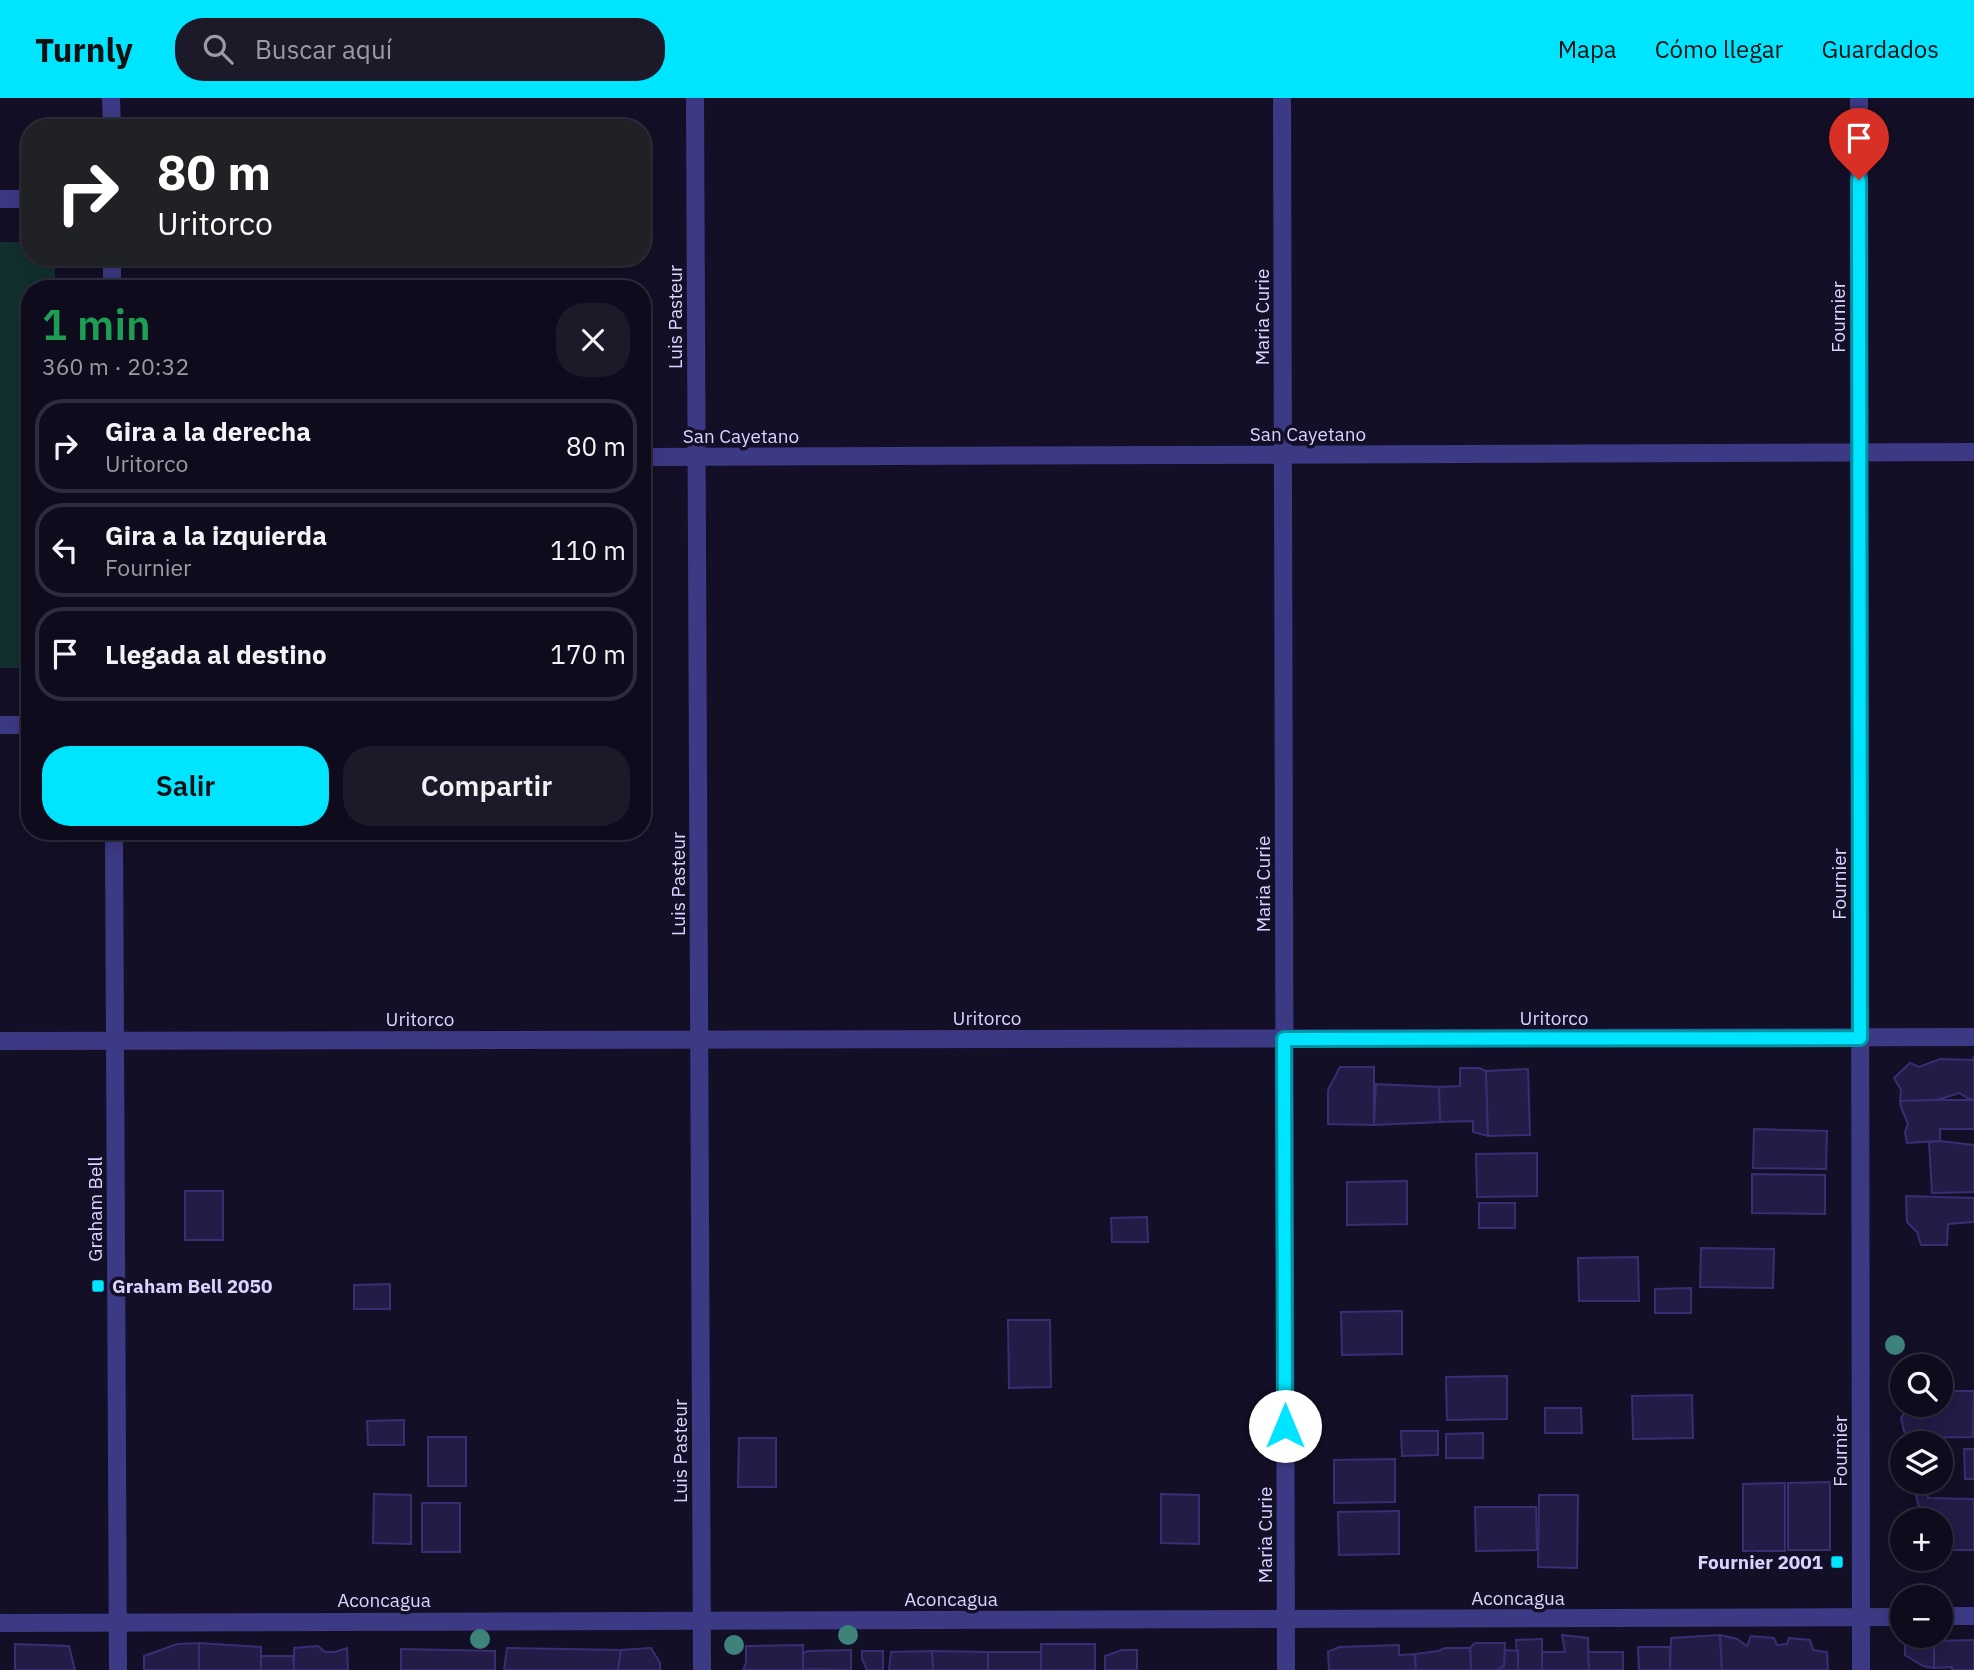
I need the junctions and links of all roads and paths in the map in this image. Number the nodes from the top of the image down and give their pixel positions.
1 (111, 98) edge
2 (695, 98) edge
3 (1282, 98) edge
4 (1859, 98) edge
5 (111, 119) edge
6 (0, 199) edge
7 (21, 199) edge
8 (1974, 452) edge
9 (1859, 453) junction
10 (1283, 455) junction
11 (651, 457) edge
12 (697, 457) junction
13 (0, 725) edge
14 (21, 725) edge
15 (114, 840) edge
16 (1974, 1037) edge
17 (1860, 1038) junction
18 (1284, 1039) junction
19 (699, 1040) junction
20 (0, 1041) edge
21 (115, 1041) junction
22 (1974, 1615) edge
23 (1953, 1616) edge
24 (1890, 1617) edge
25 (1861, 1618) junction
26 (1286, 1619) junction
27 (701, 1620) junction
28 (118, 1622) junction
29 (0, 1623) edge
30 (118, 1670) edge
31 (702, 1670) edge
32 (1286, 1670) edge
33 (1861, 1670) edge

1 - 5 street
2 - 12 street, Luis Pasteur
3 - 10 street, Maria Curie
4 - 9 street, Fournier
6 - 7 street
8 - 9 street, San Cayetano
9 - 10 street, San Cayetano
9 - 17 street, Fournier
10 - 12 street, San Cayetano
10 - 18 street, Maria Curie
11 - 12 street, San Cayetano
12 - 19 street, Luis Pasteur
13 - 14 street
15 - 21 street, Graham Bell
16 - 17 street, Uritorco
17 - 18 street, Uritorco
17 - 25 street, Fournier
18 - 19 street, Uritorco
18 - 26 street, Maria Curie
19 - 21 street, Uritorco
19 - 27 street, Luis Pasteur
20 - 21 street, Uritorco
21 - 28 street, Graham Bell
22 - 23 street
24 - 25 street, Aconcagua
25 - 26 street, Aconcagua
25 - 33 street, Fournier
26 - 27 street, Aconcagua
26 - 32 street, Maria Curie
27 - 28 street, Aconcagua
27 - 31 street, Luis Pasteur
28 - 29 street, Aconcagua
28 - 30 street, Graham Bell

